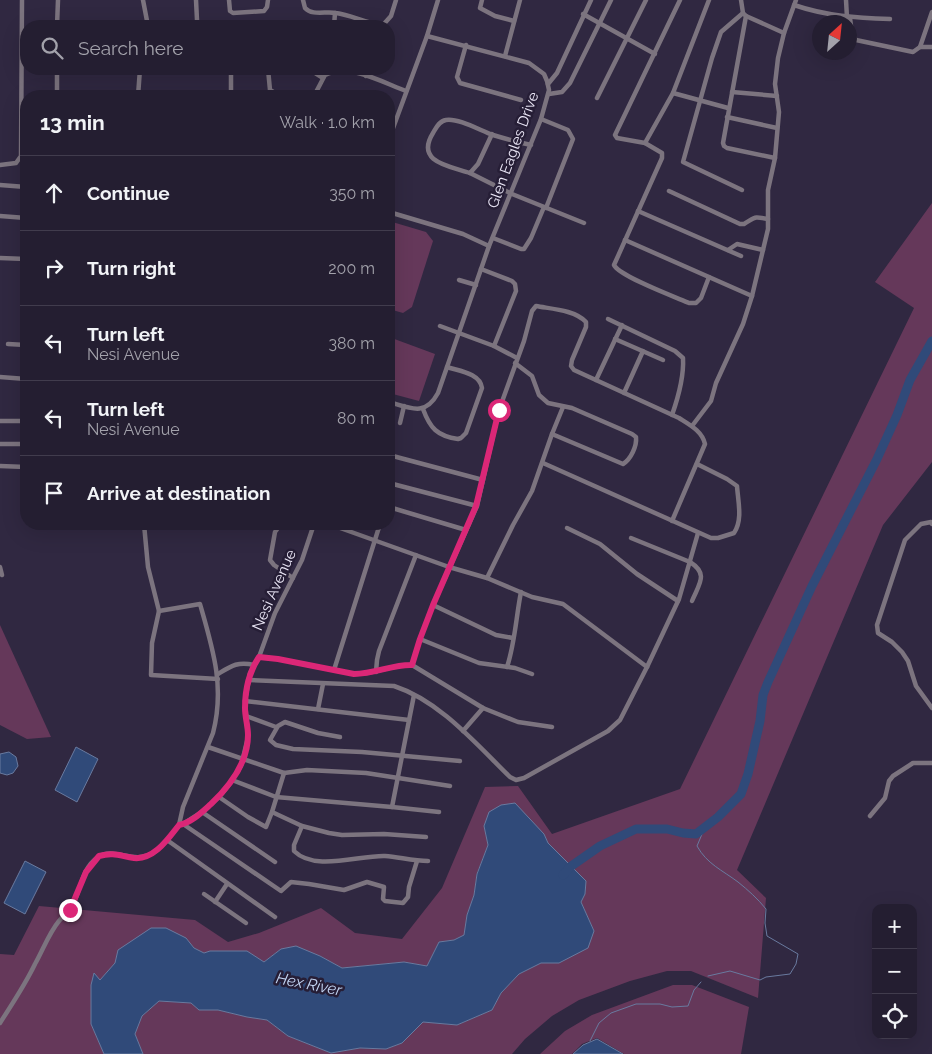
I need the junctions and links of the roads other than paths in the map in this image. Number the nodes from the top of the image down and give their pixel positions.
1 (22, 0) edge
2 (58, 0) edge
3 (143, 0) edge
4 (196, 0) edge
5 (229, 0) edge
6 (268, 0) edge
7 (303, 0) edge
8 (396, 0) edge
9 (438, 0) edge
10 (482, 0) edge
11 (520, 0) edge
12 (591, 0) edge
13 (611, 0) edge
14 (646, 0) edge
15 (680, 0) edge
16 (709, 0) edge
17 (741, 0) edge
18 (846, 0) edge
19 (795, 2) edge
20 (335, 12) junction
21 (932, 12) edge
22 (583, 14) junction
23 (745, 14) junction
24 (832, 15) edge
25 (848, 15) edge
26 (857, 18) edge
27 (890, 19) dead end
28 (22, 20) edge
29 (57, 20) edge
30 (147, 20) edge
31 (197, 20) dead end
32 (334, 20) edge
33 (360, 20) edge
34 (387, 20) edge
35 (514, 21) junction
36 (600, 23) junction
37 (784, 33) junction
38 (427, 36) junction
39 (626, 38) junction
40 (857, 40) edge
41 (466, 45) junction
42 (920, 47) junction
43 (932, 47) edge
44 (655, 54) junction
45 (505, 56) junction
46 (23, 75) edge
47 (57, 75) edge
48 (140, 75) edge
49 (230, 75) edge
50 (269, 75) edge
51 (318, 75) edge
52 (326, 75) edge
53 (362, 75) edge
54 (366, 76) joint
55 (323, 78) junction
56 (548, 84) junction
57 (23, 90) edge
58 (57, 90) edge
59 (138, 90) edge
60 (231, 90) edge
61 (270, 90) edge
62 (317, 90) edge
63 (406, 91) junction
64 (732, 92) junction
65 (673, 93) junction
66 (549, 94) junction
67 (777, 96) junction
68 (597, 98) dead end
69 (522, 100) dead end
70 (700, 101) junction
71 (728, 108) junction
72 (541, 118) junction
73 (727, 118) junction
74 (395, 122) edge
75 (778, 128) junction
76 (492, 134) junction
77 (645, 143) junction
78 (530, 145) junction
79 (20, 157) edge
80 (775, 158) junction
81 (0, 165) edge
82 (470, 173) junction
83 (0, 185) edge
84 (20, 187) edge
85 (669, 190) dead end
86 (742, 190) dead end
87 (512, 194) junction
88 (545, 207) junction
89 (638, 210) junction
90 (395, 214) edge
91 (0, 216) edge
92 (20, 218) edge
93 (768, 219) junction
94 (584, 223) dead end
95 (493, 238) junction
96 (625, 240) junction
97 (489, 246) junction
98 (728, 250) junction
99 (763, 250) junction
100 (741, 256) dead end
101 (0, 258) edge
102 (20, 259) edge
103 (482, 269) junction
104 (709, 277) junction
105 (459, 280) dead end
106 (476, 285) junction
107 (752, 296) junction
108 (608, 319) dead end
109 (622, 325) junction
110 (440, 326) dead end
111 (459, 333) junction
112 (615, 339) junction
113 (8, 344) dead end
114 (20, 345) edge
115 (494, 346) junction
116 (643, 351) junction
117 (663, 360) dead end
118 (516, 361) junction
119 (447, 367) junction
120 (0, 376) edge
121 (20, 378) edge
122 (596, 380) junction
123 (624, 394) junction
124 (395, 404) edge
125 (404, 406) junction
126 (563, 407) junction
127 (423, 409) junction
128 (672, 415) junction
129 (0, 421) edge
130 (20, 421) edge
131 (400, 423) dead end
132 (692, 426) junction
133 (552, 434) junction
134 (0, 444) edge
135 (20, 444) edge
136 (395, 457) edge
137 (543, 463) junction
138 (697, 464) junction
139 (0, 466) edge
140 (20, 467) edge
141 (483, 480) junction
142 (395, 484) edge
143 (476, 506) junction
144 (395, 509) edge
145 (672, 521) junction
146 (932, 524) edge
147 (567, 528) dead end
148 (145, 530) edge
149 (276, 530) edge
150 (312, 530) edge
151 (347, 530) edge
152 (378, 530) edge
153 (466, 530) junction
154 (698, 533) junction
155 (631, 538) dead end
156 (376, 540) junction
157 (416, 555) junction
158 (690, 562) junction
159 (0, 567) edge
160 (449, 567) junction
161 (2, 575) dead end
162 (293, 578) junction
163 (487, 578) junction
164 (521, 592) junction
165 (678, 601) junction
166 (692, 601) dead end
167 (433, 605) junction
168 (159, 611) junction
169 (513, 638) junction
170 (420, 639) junction
171 (259, 657) junction
172 (254, 664) junction
173 (412, 665) junction
174 (647, 666) junction
175 (507, 667) junction
176 (334, 670) junction
177 (376, 672) junction
178 (532, 674) dead end
179 (218, 677) junction
180 (249, 680) junction
181 (323, 684) junction
182 (414, 695) junction
183 (245, 701) junction
184 (484, 708) junction
185 (932, 708) edge
186 (318, 709) junction
187 (246, 716) junction
188 (409, 720) junction
189 (276, 727) junction
190 (552, 727) dead end
191 (463, 731) junction
192 (340, 738) dead end
193 (208, 747) junction
194 (402, 756) junction
195 (243, 758) junction
196 (460, 761) dead end
197 (932, 763) edge
198 (284, 773) junction
199 (397, 778) junction
200 (232, 780) junction
201 (450, 786) dead end
202 (219, 797) junction
203 (276, 797) junction
204 (392, 807) junction
205 (202, 812) junction
206 (272, 812) junction
207 (439, 812) dead end
208 (870, 816) dead end
209 (181, 825) junction
210 (302, 826) junction
211 (426, 837) dead end
212 (168, 840) junction
213 (417, 861) junction
214 (428, 861) dead end
215 (275, 862) dead end
216 (228, 884) junction
217 (204, 894) dead end
218 (215, 902) junction
219 (275, 917) dead end
220 (246, 923) dead end
221 (0, 1023) edge

1 - 28 street
2 - 29 street
3 - 30 street
4 - 31 street
5 - 6 street
7 - 20 street
8 - 34 street
9 - 38 street
10 - 35 street
11 - 35 street
12 - 22 street
13 - 36 street
14 - 39 street
15 - 44 street
16 - 65 street
17 - 23 street
18 - 25 street
19 - 24 street
19 - 37 street
20 - 32 street
20 - 33 street
21 - 42 street
22 - 36 street
22 - 56 street
23 - 37 street
23 - 64 street
23 - 70 street
26 - 27 street
35 - 45 street
36 - 39 street
36 - 66 street
37 - 67 street
38 - 41 street, Glen Eagles Drive
38 - 63 street
39 - 44 street
39 - 68 street
40 - 42 street
41 - 45 street, Glen Eagles Drive
41 - 69 street
42 - 43 street
44 - 77 street
45 - 56 street, Glen Eagles Drive
46 - 57 street
47 - 58 street
48 - 59 street
49 - 60 street
50 - 61 street
51 - 55 street
52 - 55 street
53 - 54 street
54 - 63 street
55 - 62 street
56 - 66 street, Glen Eagles Drive
63 - 74 street
64 - 67 street
64 - 71 street
65 - 70 street
65 - 77 street
66 - 72 street, Glen Eagles Drive
67 - 75 street
70 - 71 street
70 - 86 street
71 - 73 street
72 - 78 street, Glen Eagles Drive
72 - 88 street
73 - 75 street
73 - 80 street
75 - 80 street
76 - 78 street
76 - 82 street
76 - 82 street
77 - 89 street
78 - 87 street, Glen Eagles Drive
79 - 81 street
80 - 93 street
82 - 87 street
83 - 84 street
85 - 93 street
87 - 88 street
87 - 95 street, Glen Eagles Drive
88 - 94 street
88 - 95 street
89 - 96 street
89 - 98 street
90 - 97 street
91 - 92 street
93 - 99 street
95 - 97 street, Glen Eagles Drive
96 - 104 street
96 - 104 street
97 - 103 street, Glen Eagles Drive
98 - 99 street
98 - 100 street
99 - 107 street
101 - 102 street
103 - 106 street, Glen Eagles Drive
103 - 115 street
104 - 107 street
105 - 106 street
106 - 111 street, Glen Eagles Drive
107 - 132 street
108 - 109 street
109 - 112 street
109 - 128 street
110 - 111 street
111 - 115 street
111 - 119 street, Glen Eagles Drive
112 - 116 street
112 - 122 street
113 - 114 street
115 - 118 street
116 - 117 street
116 - 123 street
118 - 122 street
118 - 126 street
118 - 141 street
119 - 127 street, Glen Eagles Drive
119 - 127 street
120 - 121 street
122 - 123 street
123 - 128 street
124 - 125 street
125 - 127 street
125 - 131 street
126 - 133 street
126 - 133 street
128 - 132 street
129 - 130 street
132 - 138 street
133 - 137 street
134 - 135 street
136 - 141 street
137 - 145 street
137 - 163 street
138 - 145 street
138 - 154 street
139 - 140 street
141 - 143 street
142 - 143 street
143 - 153 street
144 - 153 street
145 - 154 street
146 - 185 street
147 - 165 street
148 - 168 street
149 - 162 street
150 - 162 street, Nesi Avenue
151 - 156 street
152 - 156 street
153 - 160 street
154 - 158 street
155 - 158 street
156 - 157 street
156 - 176 street
157 - 160 street
157 - 177 street
158 - 165 street
158 - 166 street
159 - 161 street
160 - 163 street
160 - 167 street
162 - 171 street, Nesi Avenue
163 - 164 street
164 - 169 street
164 - 174 street
165 - 174 street
167 - 169 street
167 - 170 street
168 - 179 street
168 - 179 street
169 - 175 street
170 - 173 street
170 - 175 street
171 - 172 street, Nesi Avenue
171 - 176 street
172 - 179 street
172 - 180 street, Nesi Avenue
173 - 177 street
173 - 184 street
174 - 191 street
175 - 178 street
176 - 177 street
179 - 193 street
180 - 181 street
180 - 183 street, Nesi Avenue
181 - 182 street
181 - 186 street
182 - 188 street
182 - 191 street
183 - 186 street
183 - 187 street, Nesi Avenue
184 - 190 street
184 - 191 street
186 - 188 street
187 - 189 street
187 - 195 street, Nesi Avenue
188 - 194 street
189 - 192 street
189 - 194 street
193 - 195 street
193 - 209 street
194 - 196 street
194 - 199 street
195 - 198 street
195 - 200 street, Nesi Avenue
197 - 208 street
198 - 199 street
198 - 203 street
199 - 201 street
199 - 204 street
200 - 202 street, Nesi Avenue
200 - 203 street
202 - 205 street, Nesi Avenue
202 - 206 street
203 - 204 street
203 - 206 street
204 - 207 street
205 - 209 street, Nesi Avenue
205 - 215 street
206 - 210 street
209 - 212 street, Nesi Avenue
209 - 213 street
210 - 211 street
210 - 213 street
212 - 216 street
212 - 221 street, Nesi Avenue
213 - 214 street
216 - 218 street
216 - 219 street
217 - 218 street
218 - 220 street

